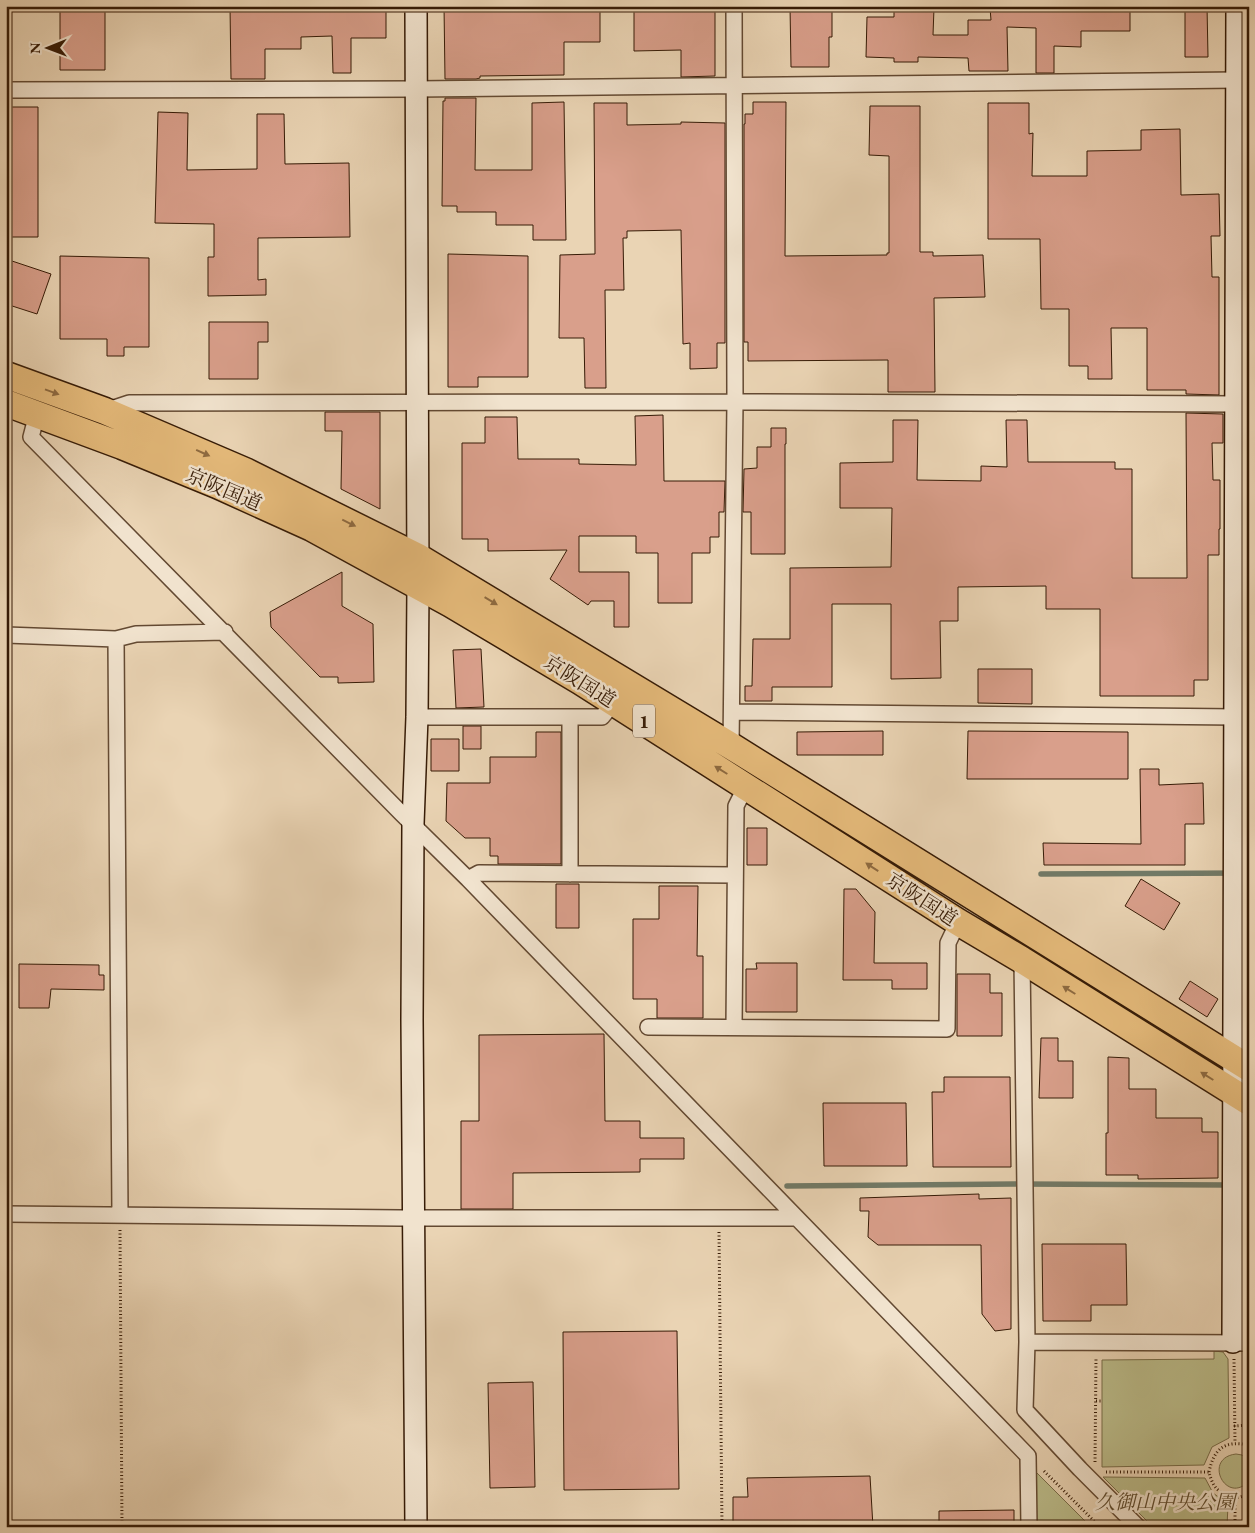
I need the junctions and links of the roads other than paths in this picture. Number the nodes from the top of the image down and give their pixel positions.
1 (416, 6) edge
2 (734, 6) edge
3 (1237, 6) edge
4 (1237, 80) junction
5 (734, 86) junction
6 (416, 89) junction
7 (6, 90) edge
8 (6, 375) edge
9 (417, 402) junction
10 (735, 402) junction
11 (6, 403) edge
12 (1236, 404) junction
13 (105, 411) junction
14 (37, 414) junction
15 (418, 557) junction
16 (418, 586) junction
17 (224, 632) junction
18 (6, 635) edge
19 (116, 639) junction
20 (614, 702) junction
21 (732, 712) junction
22 (570, 716) junction
23 (417, 717) junction
24 (1242, 717) edge
25 (731, 746) junction
26 (746, 786) junction
27 (412, 824) junction
28 (570, 874) junction
29 (734, 875) junction
30 (468, 879) junction
31 (958, 922) junction
32 (1022, 960) junction
33 (648, 1027) dead end
34 (734, 1027) junction
35 (1242, 1028) edge
36 (1242, 1065) edge
37 (1242, 1097) edge
38 (6, 1214) edge
39 (120, 1215) junction
40 (414, 1218) junction
41 (797, 1218) junction
42 (1027, 1342) junction
43 (1241, 1342) edge
44 (416, 1527) edge
45 (1029, 1527) edge
46 (1138, 1527) edge

1 - 6 street
2 - 5 street
3 - 4 street
4 - 5 street
4 - 12 street
5 - 6 street
5 - 10 street
6 - 7 street
6 - 9 street
8 -> 13 highway, 京阪国道 / 1
9 - 10 street
9 - 13 street
9 - 15 street
10 - 12 street
10 - 21 street
11 - 14 highway, 京阪国道 / 1
12 - 24 street
13 -> 15 highway, 京阪国道 / 1
14 - 16 highway, 京阪国道 / 1
14 - 17 street
15 - 16 street
15 -> 25 highway, 京阪国道 / 1
16 - 20 highway, 京阪国道 / 1
16 - 23 street
17 - 19 street
17 - 27 street
18 - 19 street
19 - 39 street
20 - 22 street
26 -> 20 highway, 京阪国道 / 1
21 - 24 street
21 - 25 street
22 - 23 street
22 - 28 street
23 - 27 street
24 - 35 street
25 - 36 highway, 京阪国道 / 1
26 - 29 street
31 -> 26 highway, 京阪国道 / 1
27 - 30 street
27 - 40 street
28 - 29 street
28 - 30 street
29 - 34 street
30 - 41 street
31 - 32 highway, 京阪国道 / 1
31 - 34 street
37 -> 32 highway, 京阪国道 / 1
32 - 42 street
33 - 34 street
35 - 36 street
36 - 37 street
37 - 43 street
38 - 39 street
39 - 40 street
40 - 41 street
40 - 44 street
41 - 45 street
42 - 43 street
42 - 46 street

